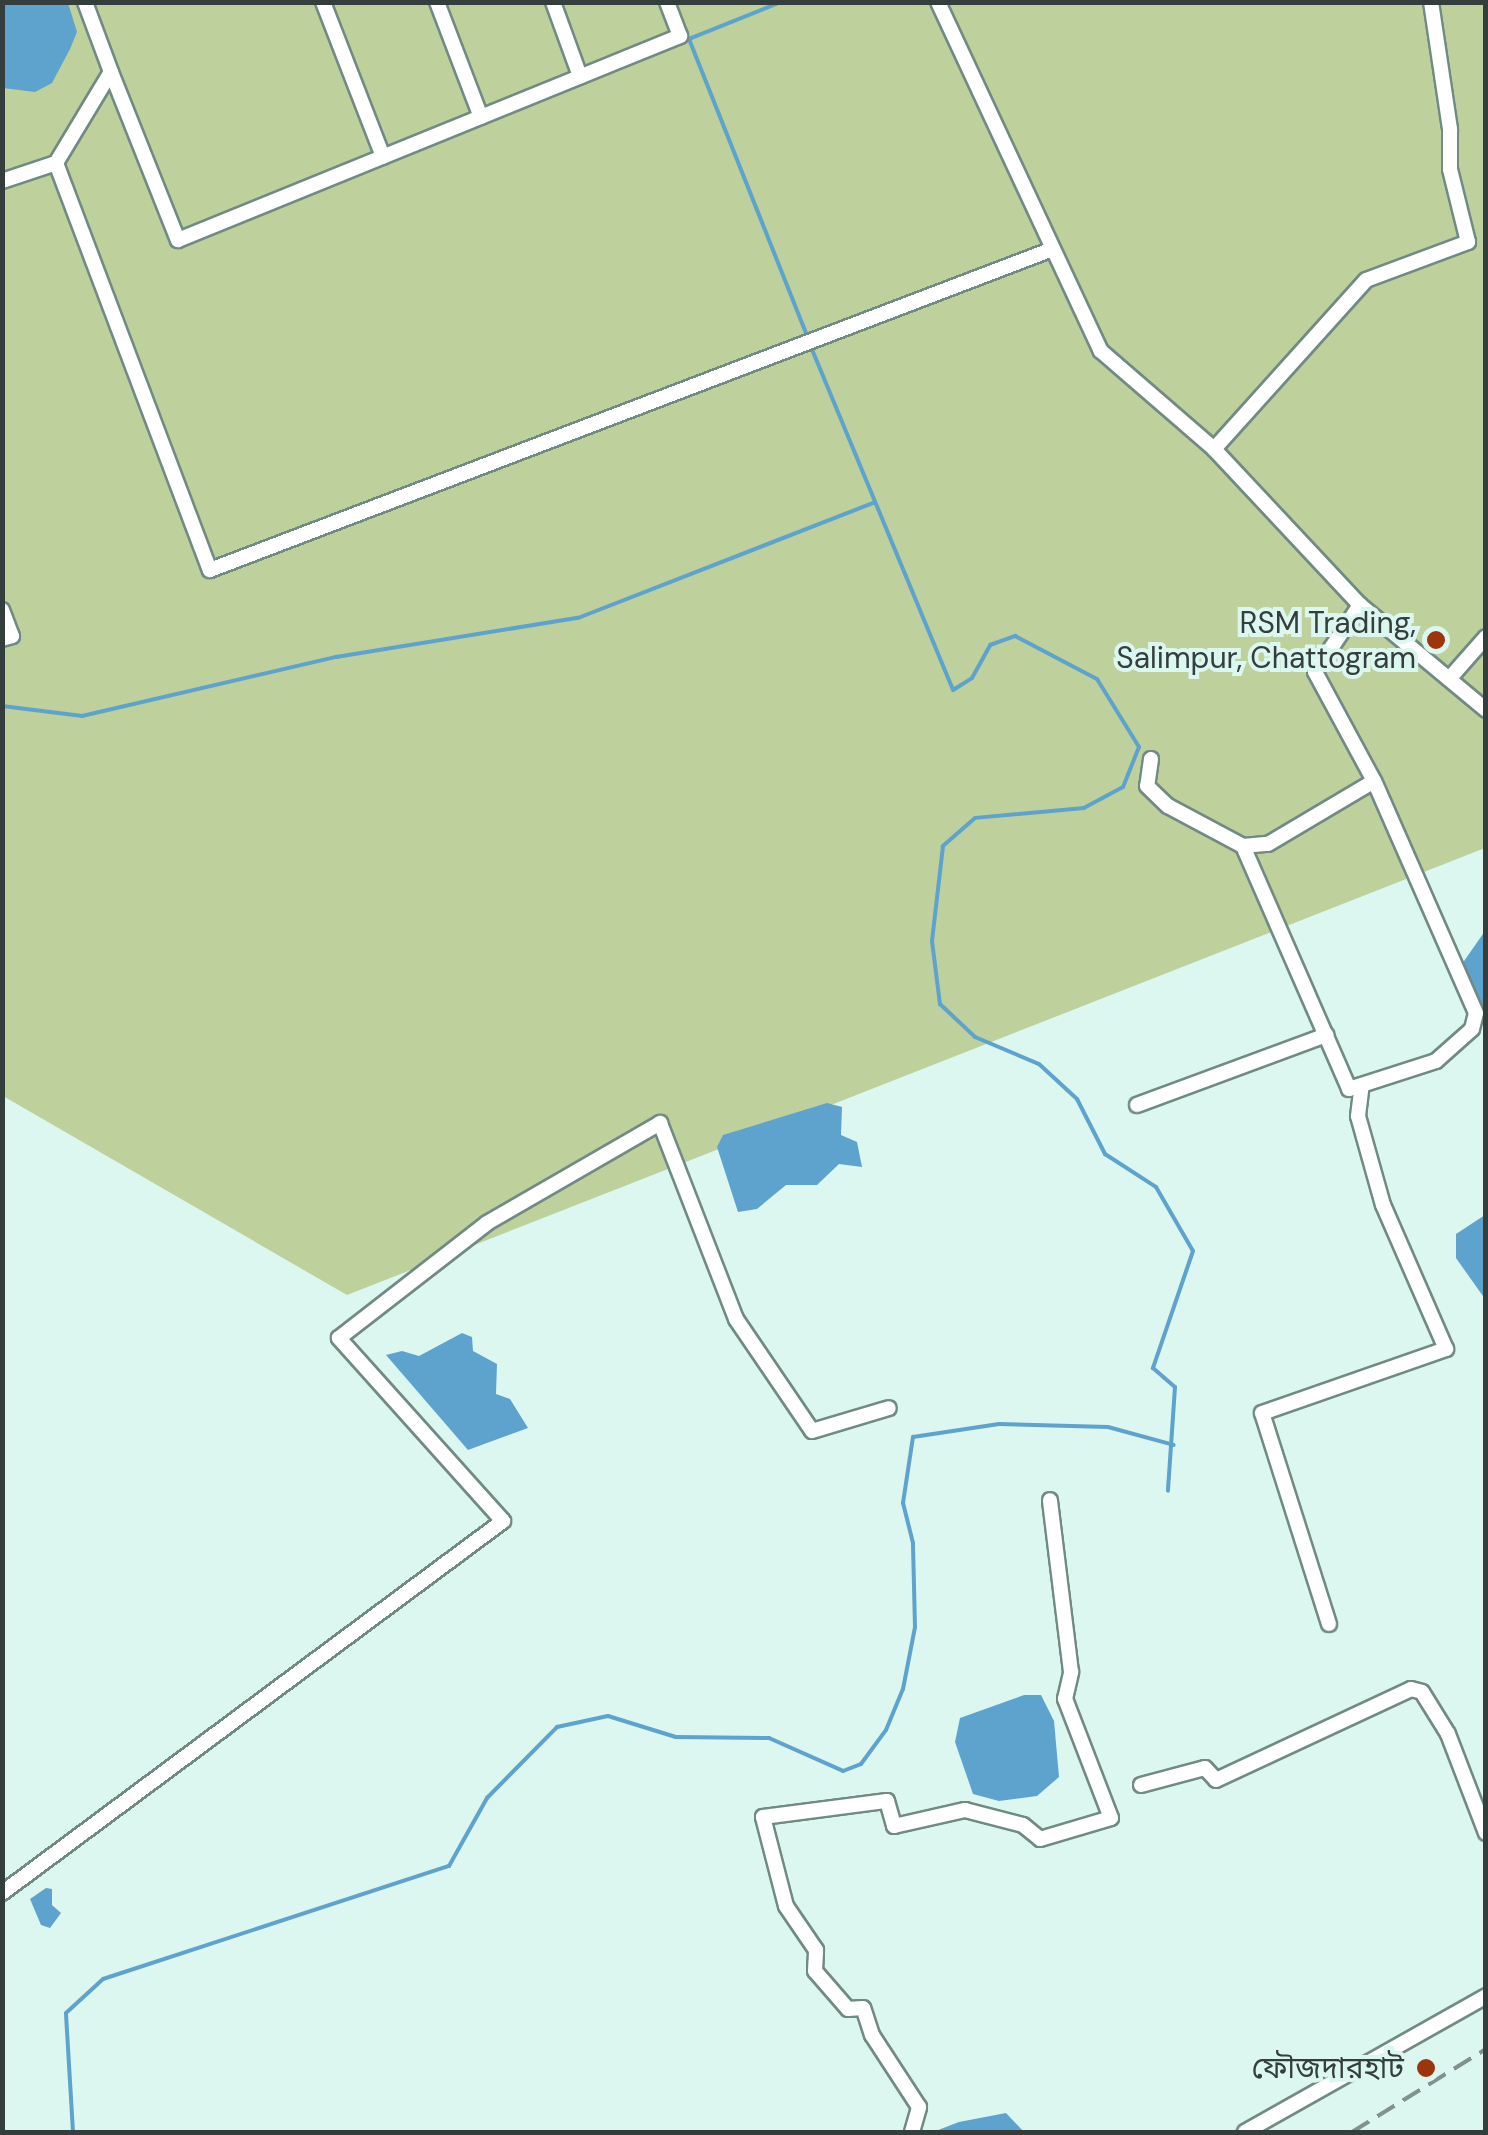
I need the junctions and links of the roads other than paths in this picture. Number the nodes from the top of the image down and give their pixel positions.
1 (84, 2) edge
2 (323, 2) edge
3 (437, 2) edge
4 (554, 2) edge
5 (667, 2) edge
6 (938, 2) edge
7 (1431, 2) edge
8 (111, 72) junction
9 (580, 76) junction
10 (481, 117) junction
11 (383, 156) junction
12 (56, 163) junction
13 (2, 181) edge
14 (1052, 249) junction
15 (1214, 449) junction
16 (1360, 605) junction
17 (2, 610) edge
18 (1486, 638) edge
19 (2, 639) edge
20 (1449, 679) junction
21 (1486, 710) edge
22 (1151, 759) dead end
23 (1374, 781) junction
24 (1242, 846) junction
25 (1326, 1035) junction
26 (1362, 1085) junction
27 (1136, 1105) dead end
28 (889, 1408) dead end
29 (1050, 1500) dead end
30 (1329, 1624) dead end
31 (1141, 1785) dead end
32 (1486, 1834) edge
33 (2, 1892) edge
34 (1486, 1996) edge
35 (912, 2132) edge
36 (1245, 2132) edge

1 - 8 street
2 - 11 street
3 - 10 street
4 - 9 street
5 - 9 street
6 - 14 street
7 - 15 street
8 - 11 street
8 - 12 street
9 - 10 street
10 - 11 street
12 - 13 street
12 - 14 street
14 - 15 street
15 - 16 street
16 - 20 street
16 - 23 street
17 - 19 street
18 - 20 street
20 - 21 street
22 - 24 street
23 - 24 street
23 - 26 street
24 - 25 street
25 - 26 street
25 - 27 street
26 - 30 street
28 - 33 street
29 - 35 street
31 - 32 street
34 - 36 street

